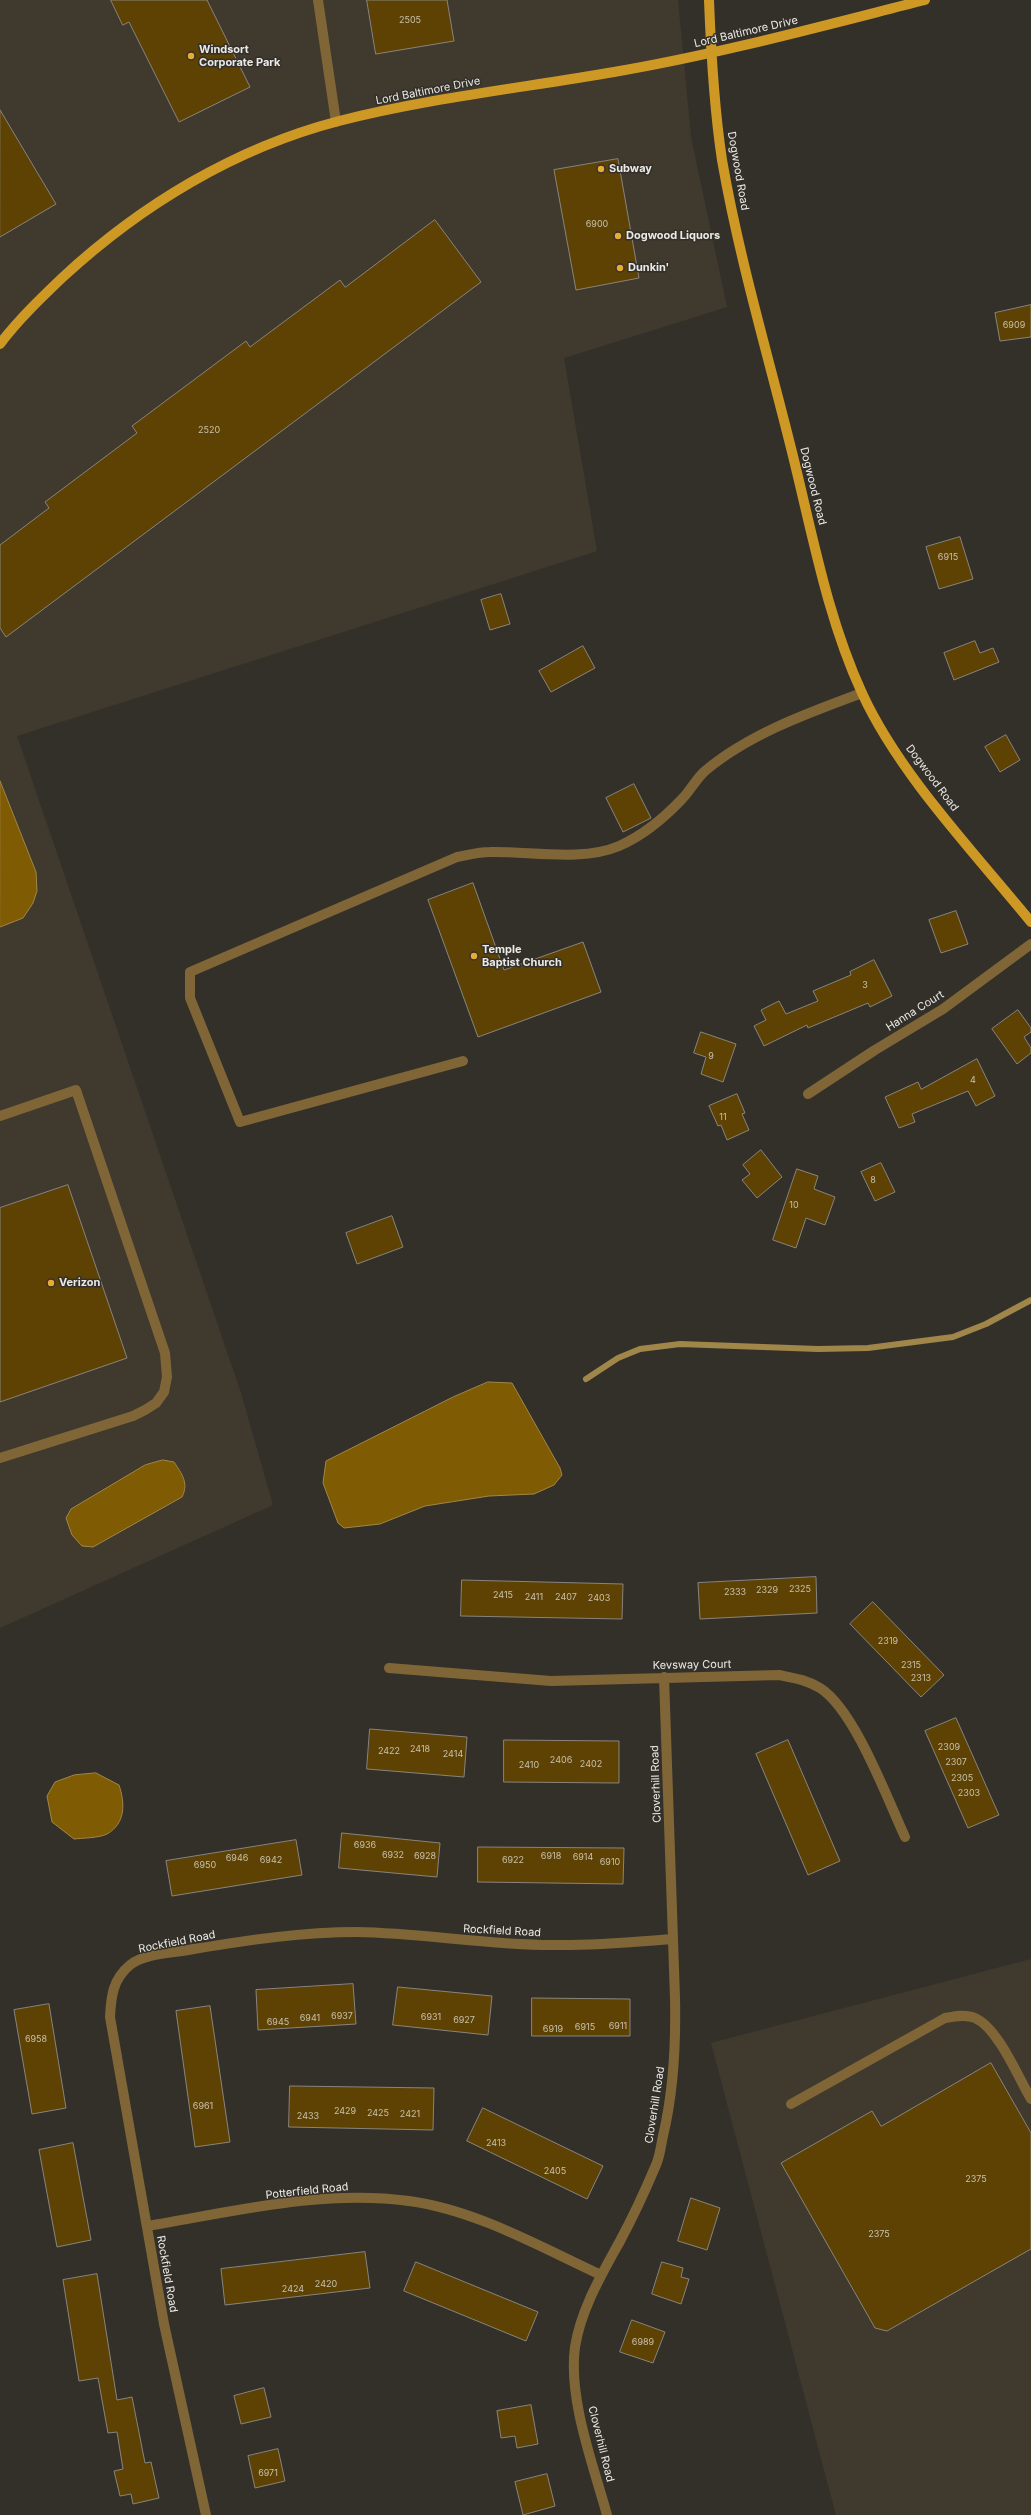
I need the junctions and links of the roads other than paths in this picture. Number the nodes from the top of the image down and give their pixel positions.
1 (318, 0) edge
2 (709, 0) edge
3 (926, 0) edge
4 (711, 54) junction
5 (336, 122) junction
6 (1, 340) edge
7 (862, 693) junction
8 (1031, 922) edge
9 (1031, 944) edge
10 (462, 1060) dead end
11 (808, 1094) dead end
12 (0, 1116) edge
13 (0, 1458) edge
14 (389, 1668) dead end
15 (664, 1677) junction
16 (905, 1837) dead end
17 (673, 1939) junction
18 (1031, 2099) edge
19 (791, 2104) dead end
20 (147, 2226) junction
21 (601, 2275) junction
22 (206, 2515) edge
23 (607, 2515) edge

1 - 5 street
2 - 4 main road, Dogwood Road
3 - 4 main road, Lord Baltimore Drive
4 - 5 main road, Lord Baltimore Drive
4 - 7 main road, Dogwood Road
5 - 6 main road, Lord Baltimore Drive
7 - 8 main road, Dogwood Road
7 - 10 street
9 - 11 street, Hanna Court
12 - 13 street
14 - 15 street, Kevsway Court
15 - 16 street, Kevsway Court
15 - 17 street, Cloverhill Road
17 - 20 street, Rockfield Road
17 - 21 street, Cloverhill Road
18 - 19 street
20 - 21 street, Potterfield Road
20 - 22 street, Rockfield Road
21 - 23 street, Cloverhill Road

